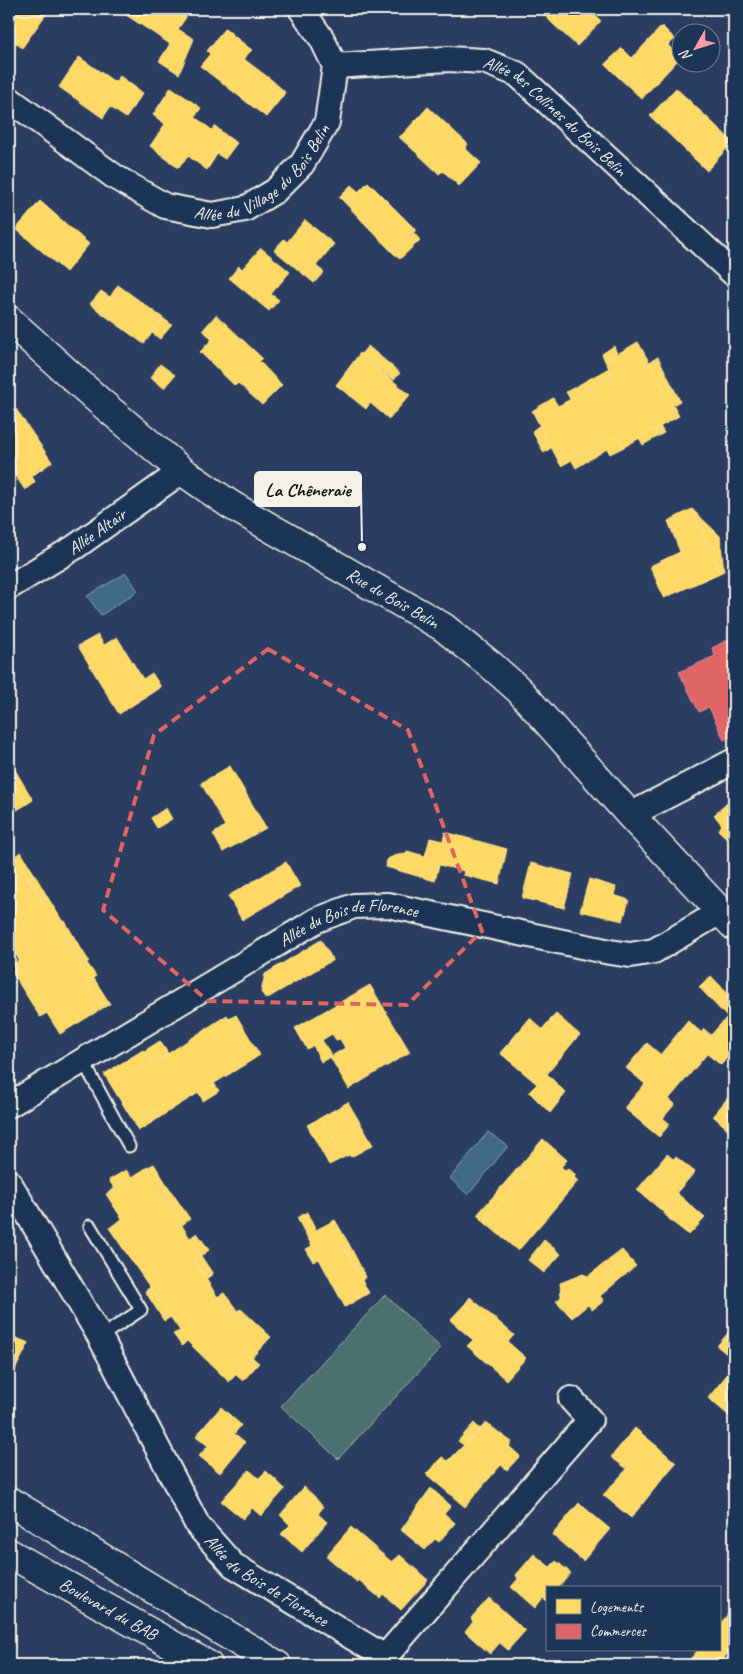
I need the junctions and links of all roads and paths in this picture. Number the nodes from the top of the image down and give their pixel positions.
1 (301, 9) edge
2 (335, 66) junction
3 (9, 99) edge
4 (734, 274) edge
5 (9, 320) edge
6 (182, 471) junction
7 (9, 587) edge
8 (734, 761) edge
9 (630, 815) junction
10 (727, 919) edge
11 (83, 1061) junction
12 (10, 1102) edge
13 (129, 1146) dead end
14 (9, 1182) edge
15 (90, 1226) dead end
16 (100, 1337) junction
17 (571, 1400) dead end
18 (9, 1501) edge
19 (9, 1553) edge
20 (208, 1665) edge
21 (276, 1665) edge

1 - 2 street
2 - 3 street, Allée du Village du Bois Belin
2 - 4 street, Allée des Collines du Bois Belin
5 - 6 street, Rue du Bois Belin
6 - 7 street, Allée Altaïr
6 - 9 street, Rue du Bois Belin
8 - 9 street
9 - 10 street, Rue du Bois Belin
10 - 11 street, Allée du Bois de Florence
11 - 12 street, Allée du Bois de Florence
11 - 13 lane
14 - 16 street, Allée du Bois de Florence
15 - 16 lane
16 - 17 street, Allée du Bois de Florence
18 - 21 street
19 - 20 street, Boulevard du BAB

